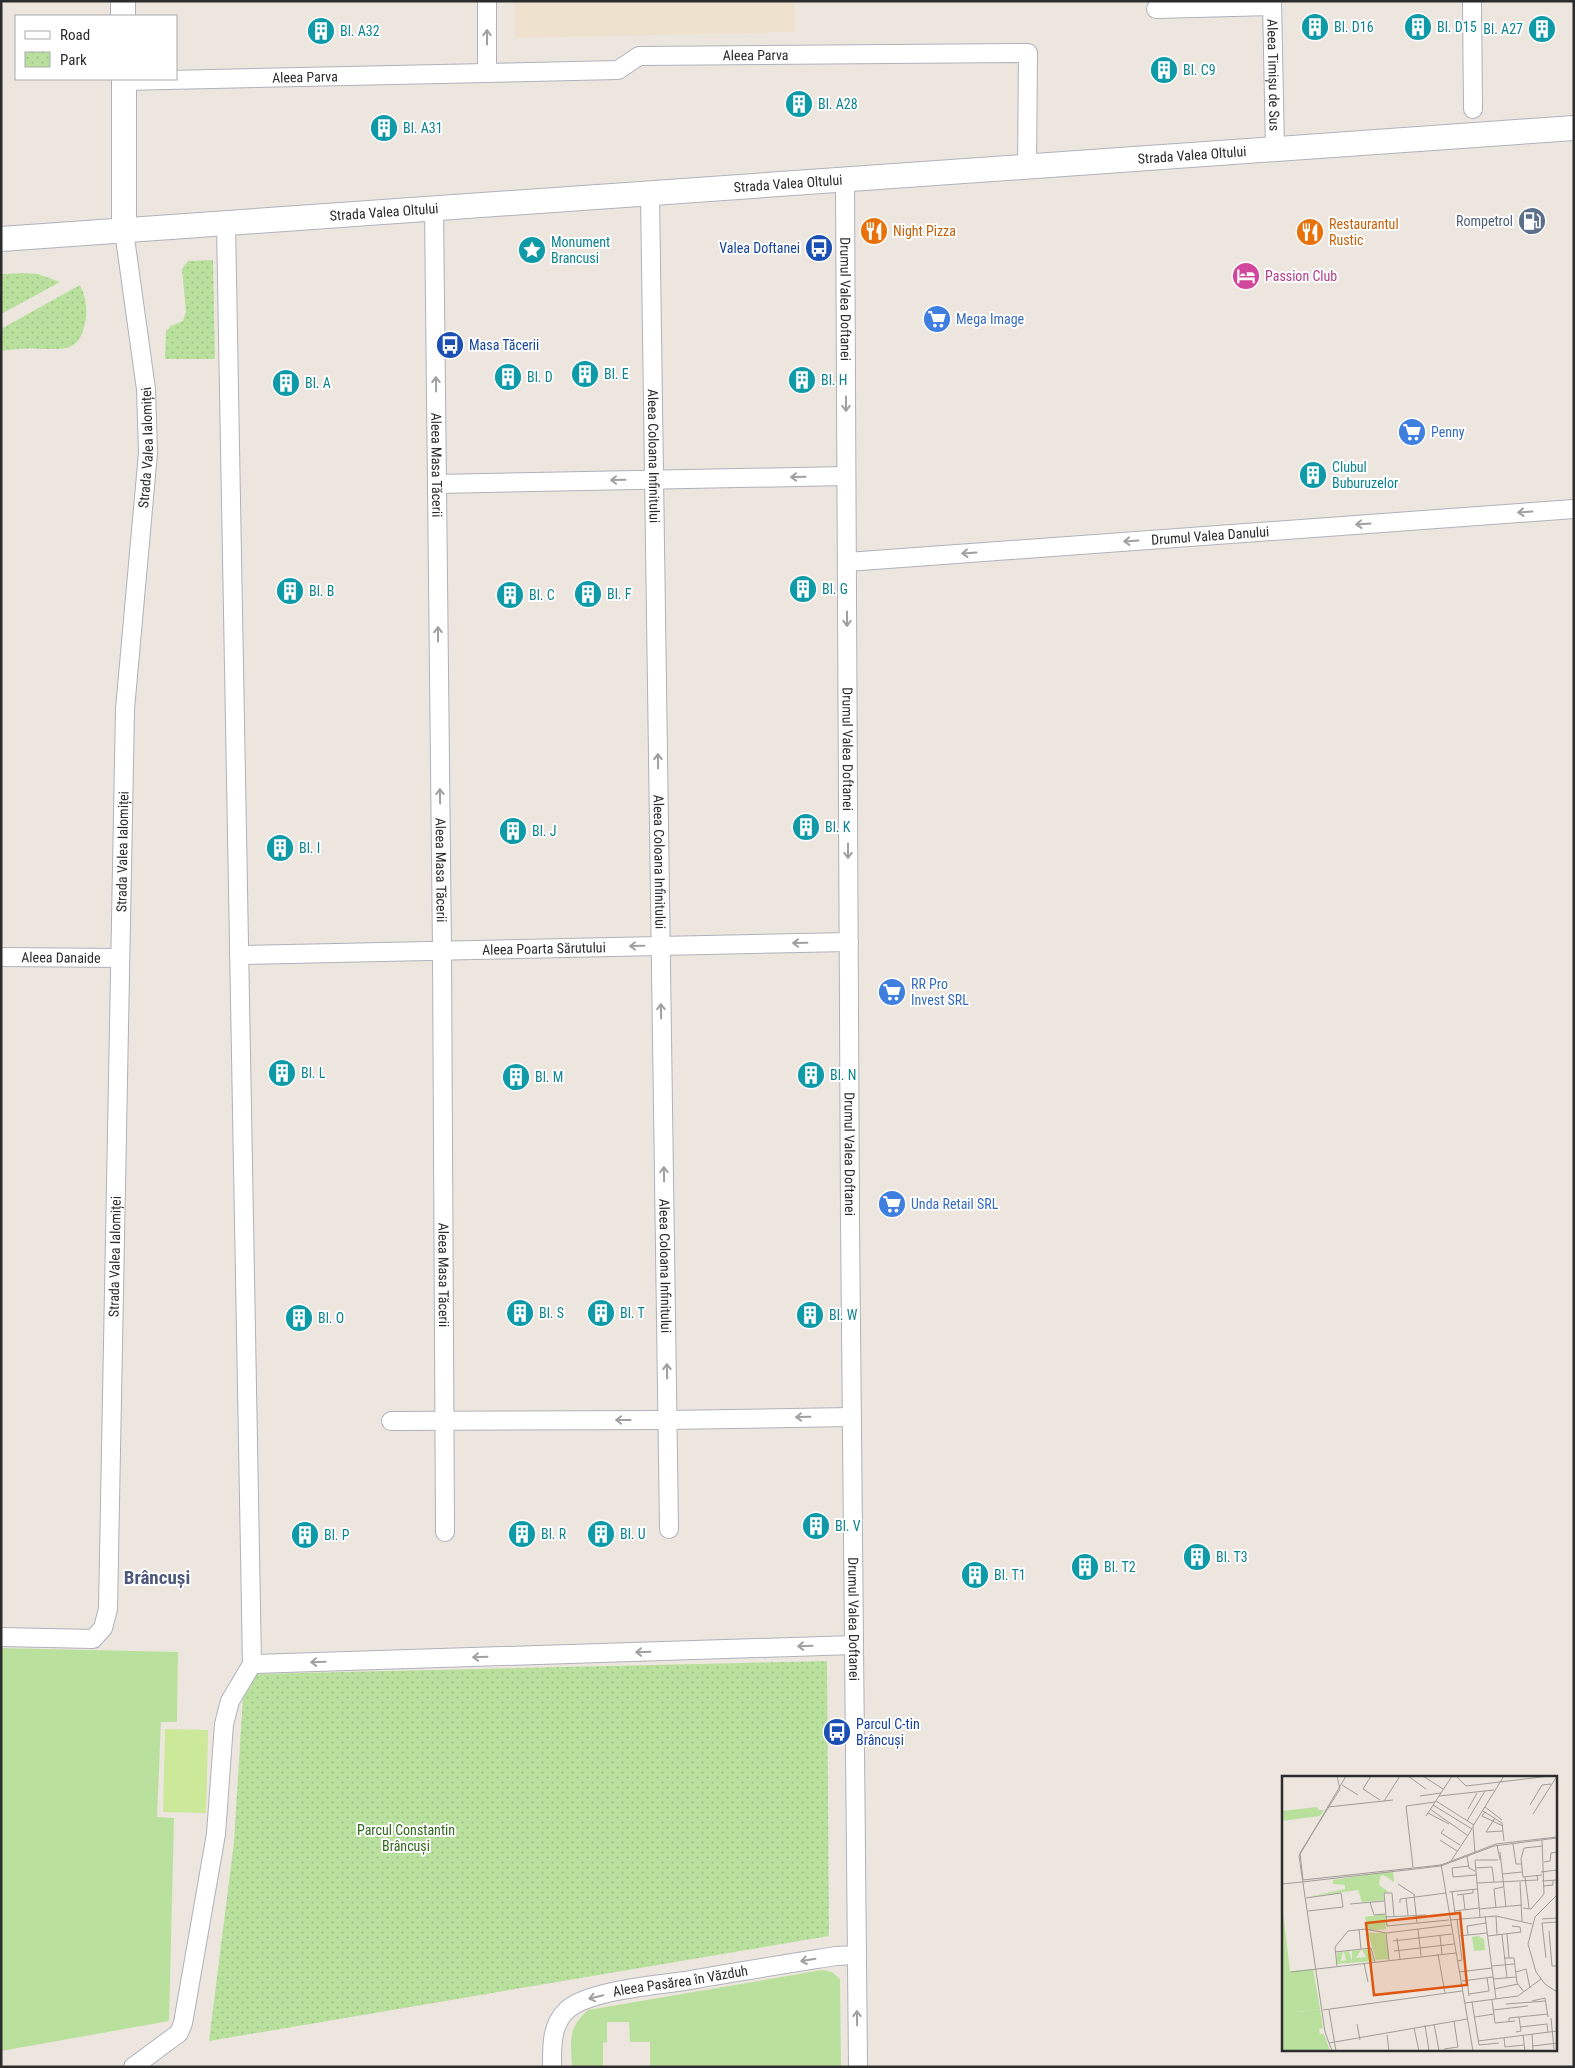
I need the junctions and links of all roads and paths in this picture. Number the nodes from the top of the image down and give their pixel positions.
1 (123, 1) edge
2 (487, 1) edge
3 (1472, 1) edge
4 (1272, 4) edge
5 (1156, 9) dead end
6 (123, 15) edge
7 (487, 73) junction
8 (178, 79) edge
9 (124, 80) edge
10 (1473, 109) dead end
11 (1574, 128) edge
12 (1275, 150) junction
13 (1027, 167) junction
14 (845, 180) junction
15 (650, 194) junction
16 (434, 209) junction
17 (226, 224) junction
18 (124, 231) junction
19 (1, 239) edge
20 (846, 476) junction
21 (653, 480) junction
22 (437, 484) junction
23 (1574, 509) edge
24 (847, 562) junction
25 (849, 942) junction
26 (661, 946) junction
27 (442, 950) junction
28 (239, 955) junction
29 (1, 957) edge
30 (120, 958) junction
31 (852, 1416) junction
32 (444, 1420) junction
33 (668, 1420) junction
34 (391, 1421) dead end
35 (669, 1529) dead end
36 (445, 1532) dead end
37 (1, 1636) edge
38 (854, 1645) junction
39 (252, 1664) junction
40 (856, 1954) junction
41 (133, 2067) edge
42 (552, 2067) edge
43 (858, 2067) edge

1 - 6 main road
7 -> 2 street
3 - 10 street
4 - 5 street
4 - 12 street, Aleea Timișu de Sus
7 - 8 street, Aleea Parva
7 - 13 street, Aleea Parva
9 - 18 main road, Strada Valea Ialomiței
11 - 12 main road, Strada Valea Oltului
12 - 13 main road, Strada Valea Oltului
13 - 14 main road, Strada Valea Oltului
14 - 15 main road, Strada Valea Oltului
14 -> 20 street, Drumul Valea Doftanei
15 - 16 main road, Strada Valea Oltului
15 - 21 street, Aleea Coloana Infinitului
16 - 17 main road, Strada Valea Oltului
22 -> 16 street, Aleea Masa Tăcerii
17 - 18 main road, Strada Valea Oltului
17 - 28 street
18 - 19 main road, Strada Valea Oltului
18 - 30 street, Strada Valea Ialomiței
20 -> 21 street
20 - 24 street, Drumul Valea Doftanei
21 -> 22 street
26 -> 21 street, Aleea Coloana Infinitului
27 -> 22 street, Aleea Masa Tăcerii
23 -> 24 street, Drumul Valea Danului
24 -> 25 street, Drumul Valea Doftanei
25 -> 26 street, Aleea Poarta Sărutului
25 - 31 street, Drumul Valea Doftanei
26 -> 27 street, Aleea Poarta Sărutului
33 -> 26 street, Aleea Coloana Infinitului
27 - 28 street, Aleea Poarta Sărutului
27 - 32 street, Aleea Masa Tăcerii
28 - 39 street
29 - 30 street, Aleea Danaide
30 - 37 street, Strada Valea Ialomiței
31 -> 33 street
31 - 38 street, Drumul Valea Doftanei
33 -> 32 street
32 - 34 street
32 - 36 street, Aleea Masa Tăcerii
33 - 35 street, Aleea Coloana Infinitului
38 -> 39 street
38 - 40 street, Drumul Valea Doftanei
39 - 41 street
40 -> 42 street, Aleea Pasărea în Văzduh
43 -> 40 street, Drumul Valea Doftanei

